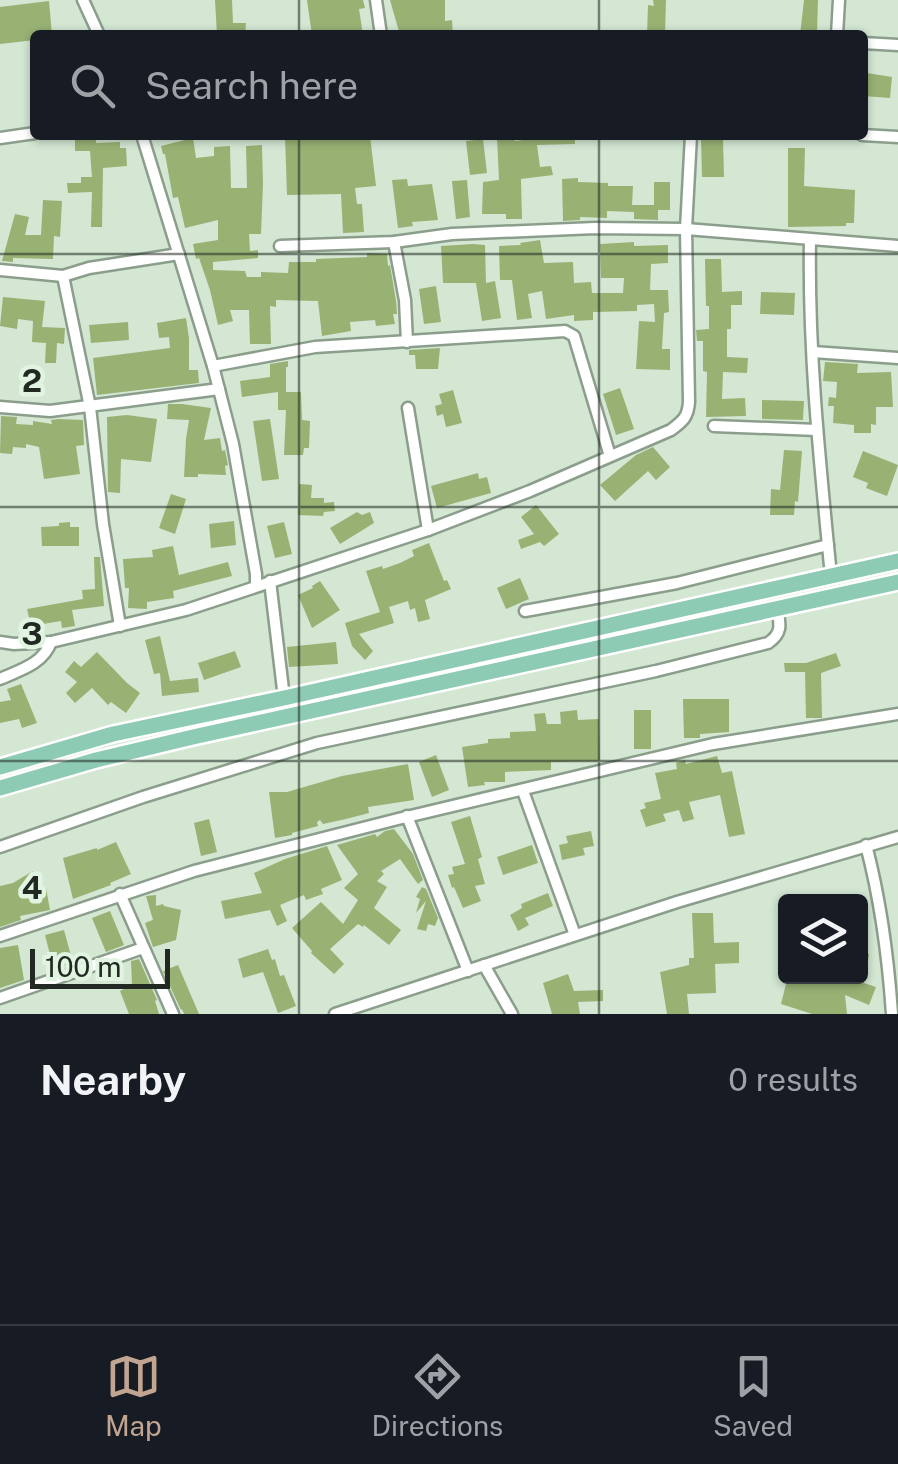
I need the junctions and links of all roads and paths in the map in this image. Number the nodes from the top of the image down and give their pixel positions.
1 (83, 0) edge
2 (376, 0) edge
3 (839, 0) edge
4 (97, 30) edge
5 (381, 30) edge
6 (837, 30) edge
7 (868, 43) edge
8 (898, 45) edge
9 (30, 135) edge
10 (868, 135) edge
11 (898, 137) edge
12 (0, 138) edge
13 (144, 140) edge
14 (691, 140) edge
15 (686, 229) junction
16 (810, 240) junction
17 (394, 242) junction
18 (280, 246) dead end
19 (898, 246) edge
20 (179, 254) junction
21 (0, 270) edge
22 (63, 276) junction
23 (407, 342) junction
24 (813, 352) junction
25 (898, 358) edge
26 (214, 366) junction
27 (220, 390) junction
28 (0, 407) edge
29 (90, 407) junction
30 (408, 408) dead end
31 (714, 426) dead end
32 (818, 430) junction
33 (610, 456) junction
34 (428, 530) junction
35 (828, 545) junction
36 (898, 561) edge
37 (830, 576) junction
38 (270, 581) junction
39 (898, 582) edge
40 (256, 586) junction
41 (776, 608) junction
42 (525, 611) dead end
43 (120, 626) junction
44 (0, 642) edge
45 (51, 642) junction
46 (0, 679) edge
47 (284, 698) junction
48 (898, 714) edge
49 (0, 767) edge
50 (0, 788) edge
51 (523, 791) junction
52 (408, 816) junction
53 (898, 836) edge
54 (866, 845) junction
55 (0, 847) edge
56 (120, 894) junction
57 (0, 936) edge
58 (575, 936) junction
59 (144, 948) junction
60 (484, 965) junction
61 (468, 971) junction
62 (0, 998) edge
63 (371, 1002) junction
64 (172, 1014) edge
65 (335, 1014) edge
66 (377, 1014) edge
67 (512, 1014) edge
68 (892, 1014) edge

1 - 4 street
2 - 5 street
3 - 6 street
7 - 8 street
9 - 12 street
10 - 11 street
13 - 20 street
14 - 15 street
15 - 16 street
15 - 17 street
15 - 33 street
16 - 19 street
16 - 24 street
17 - 18 street
17 - 23 street
20 - 22 street
20 - 26 street
21 - 22 street
22 - 29 street
23 - 26 street
23 - 33 street
24 - 25 street
24 - 32 street
26 - 27 street
27 - 29 street
27 - 40 street
28 - 29 street
29 - 43 street
30 - 34 street
31 - 32 street
32 - 35 street
33 - 34 street
34 - 38 street
35 - 37 street
35 - 42 street
36 - 37 main road
37 - 47 main road
38 - 40 street
38 - 47 street
39 - 41 main road
40 - 43 street
41 - 50 main road
41 - 55 street
43 - 45 street
44 - 45 street
45 - 46 street
47 - 49 main road
48 - 51 street
51 - 52 street
51 - 58 street
52 - 56 street
52 - 61 street
53 - 54 street
54 - 58 street
54 - 68 street
56 - 57 street
56 - 59 street
58 - 60 street
59 - 62 street
59 - 64 street
60 - 61 street
60 - 67 street
61 - 63 street
63 - 65 street
63 - 66 street

